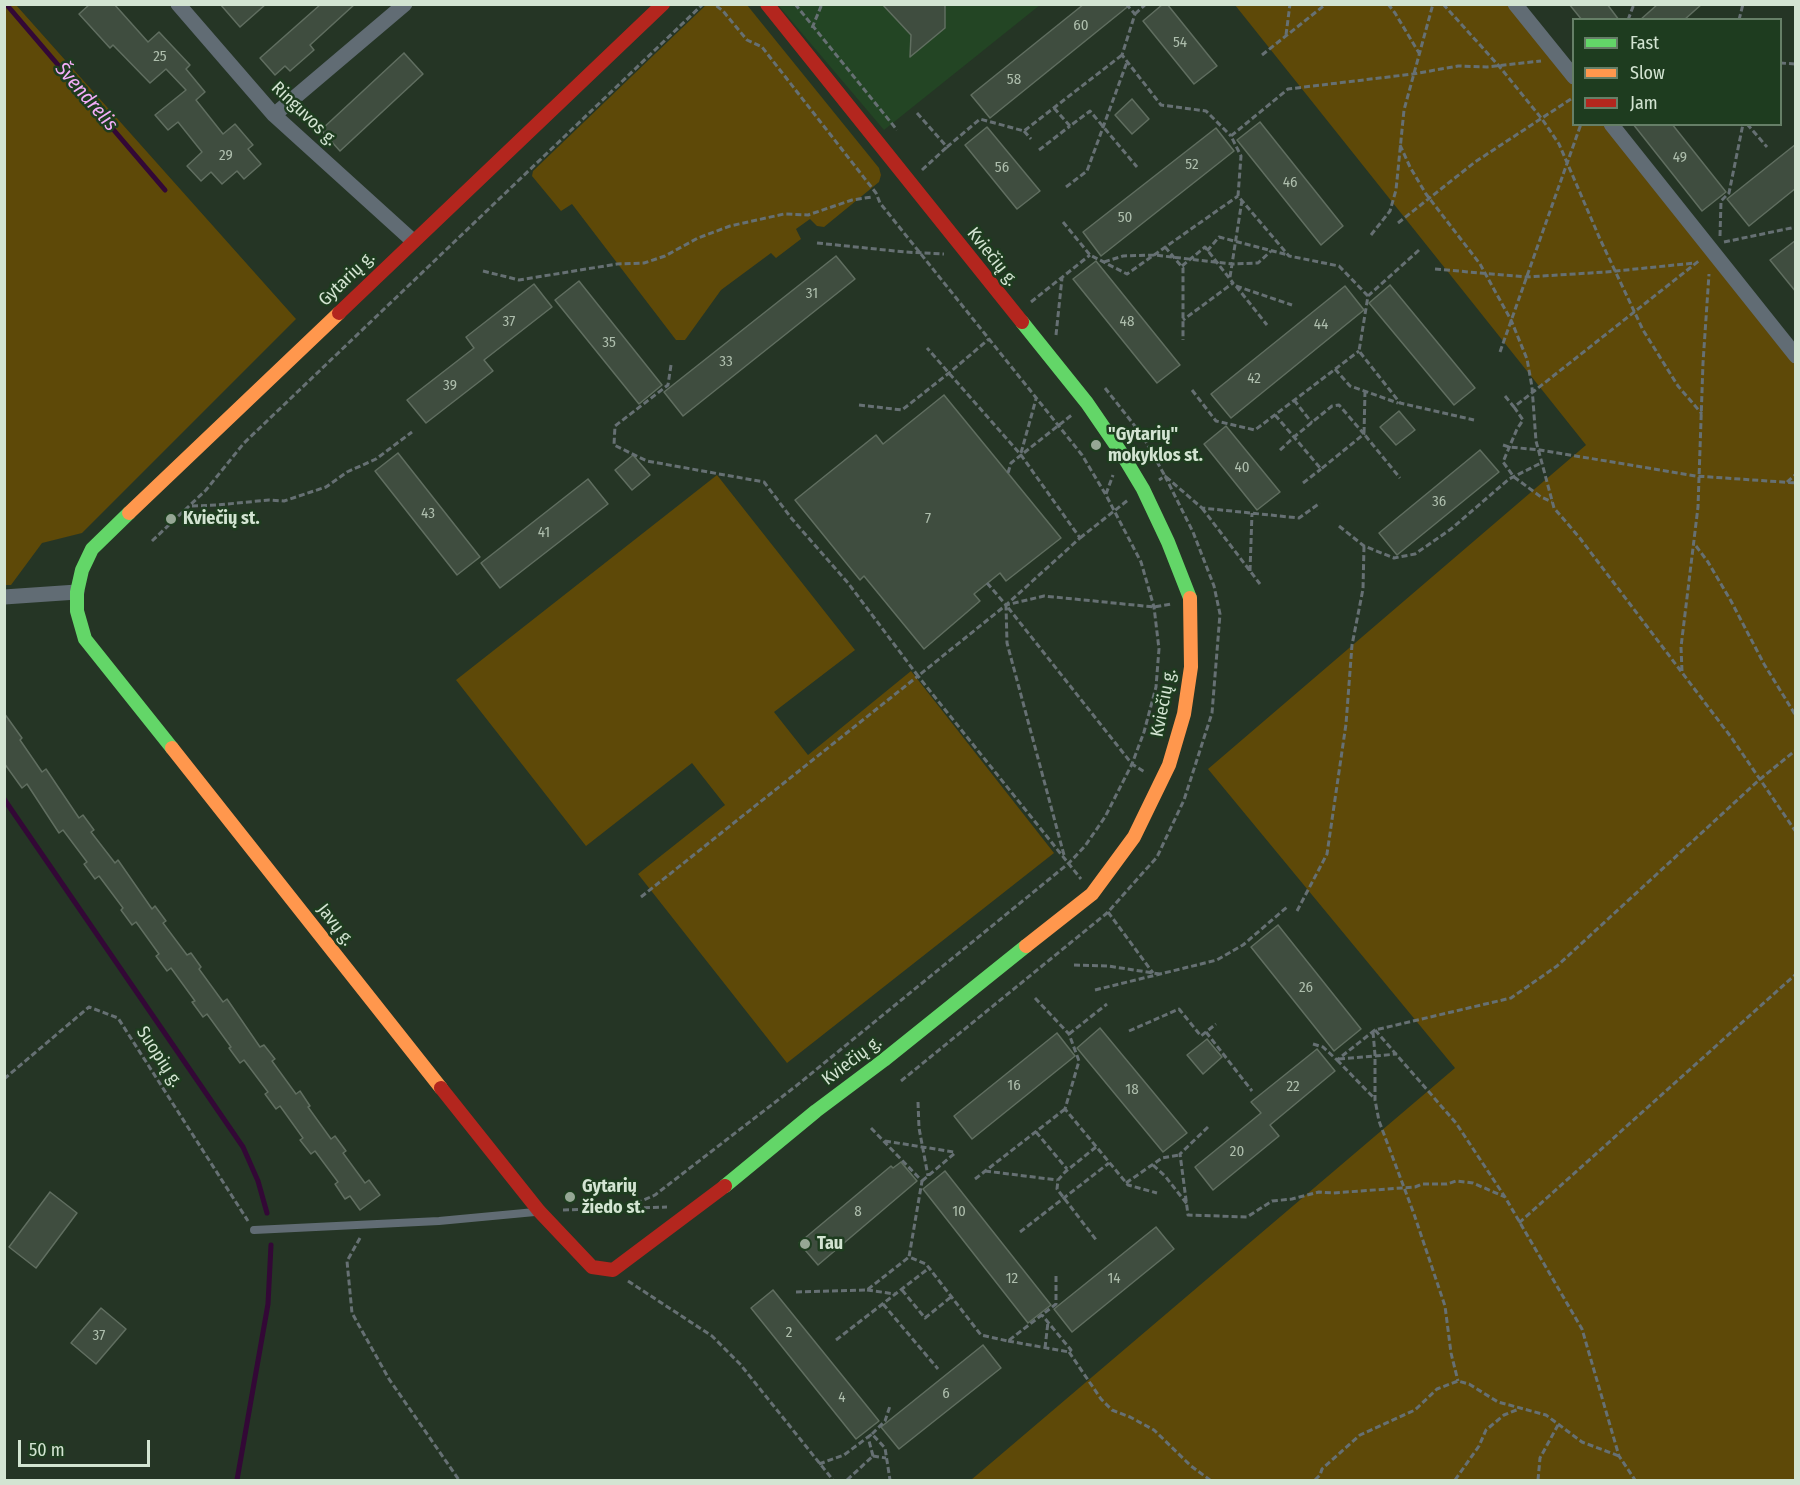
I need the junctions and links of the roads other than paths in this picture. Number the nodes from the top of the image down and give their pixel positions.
1 (178, 4) edge
2 (405, 4) edge
3 (663, 4) edge
4 (767, 4) edge
5 (1515, 4) edge
6 (1572, 75) edge
7 (274, 115) junction
8 (1613, 126) edge
9 (413, 241) junction
10 (1796, 356) edge
11 (77, 592) junction
12 (4, 597) edge
13 (539, 1211) junction
14 (254, 1230) road end
15 (592, 1267) joint

1 - 7 street, Ringuvos g.
2 - 7 street
3 - 9 street, Gytarių g.
4 - 15 street, Kviečių g.
5 - 6 street
7 - 9 street, Ringuvos g.
8 - 10 street
9 - 11 street, Gytarių g.
11 - 12 street
11 - 13 street, Javų g.
13 - 14 lane
13 - 15 street, Javų g.

